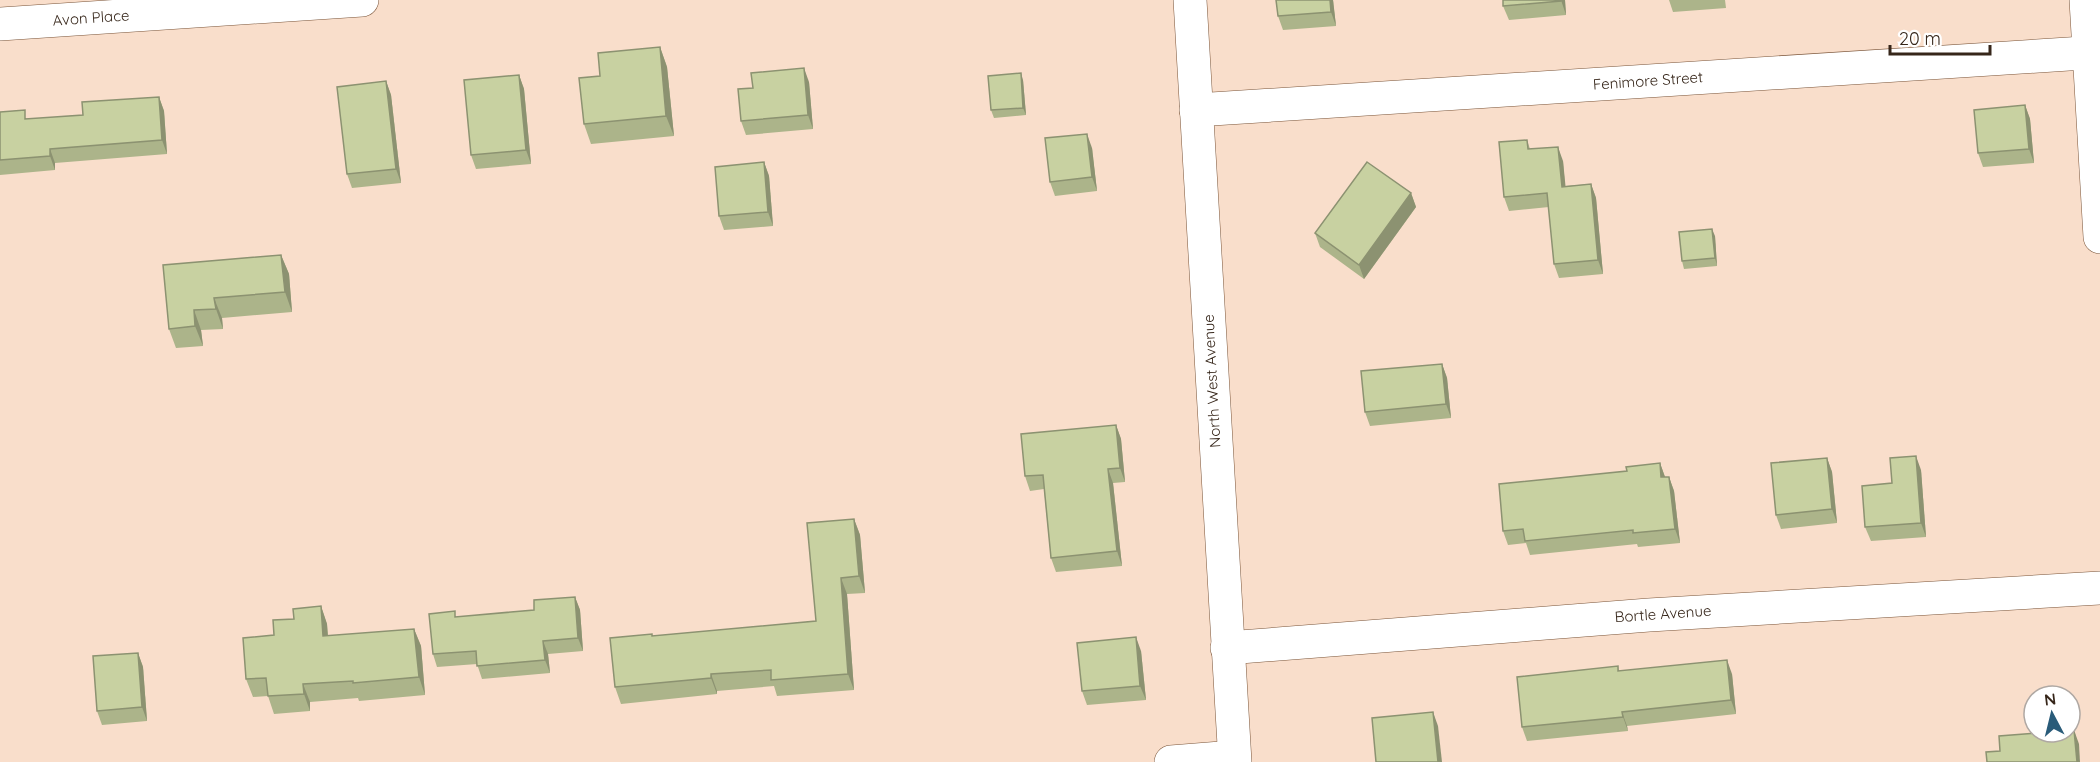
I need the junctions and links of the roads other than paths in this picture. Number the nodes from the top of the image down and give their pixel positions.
1 (362, 0) edge
2 (1190, 0) edge
3 (2086, 0) edge
4 (0, 24) edge
5 (2094, 52) edge
6 (1196, 110) junction
7 (2100, 237) edge
8 (2100, 588) edge
9 (1227, 648) junction
10 (1234, 760) edge
11 (1171, 762) edge

1 - 4 street, Avon Place
2 - 6 street, North West Avenue
3 - 5 street
5 - 6 street, Fenimore Street
5 - 7 street
6 - 9 street, North West Avenue
8 - 9 street, Bortle Avenue
9 - 10 street, North West Avenue
10 - 11 street

